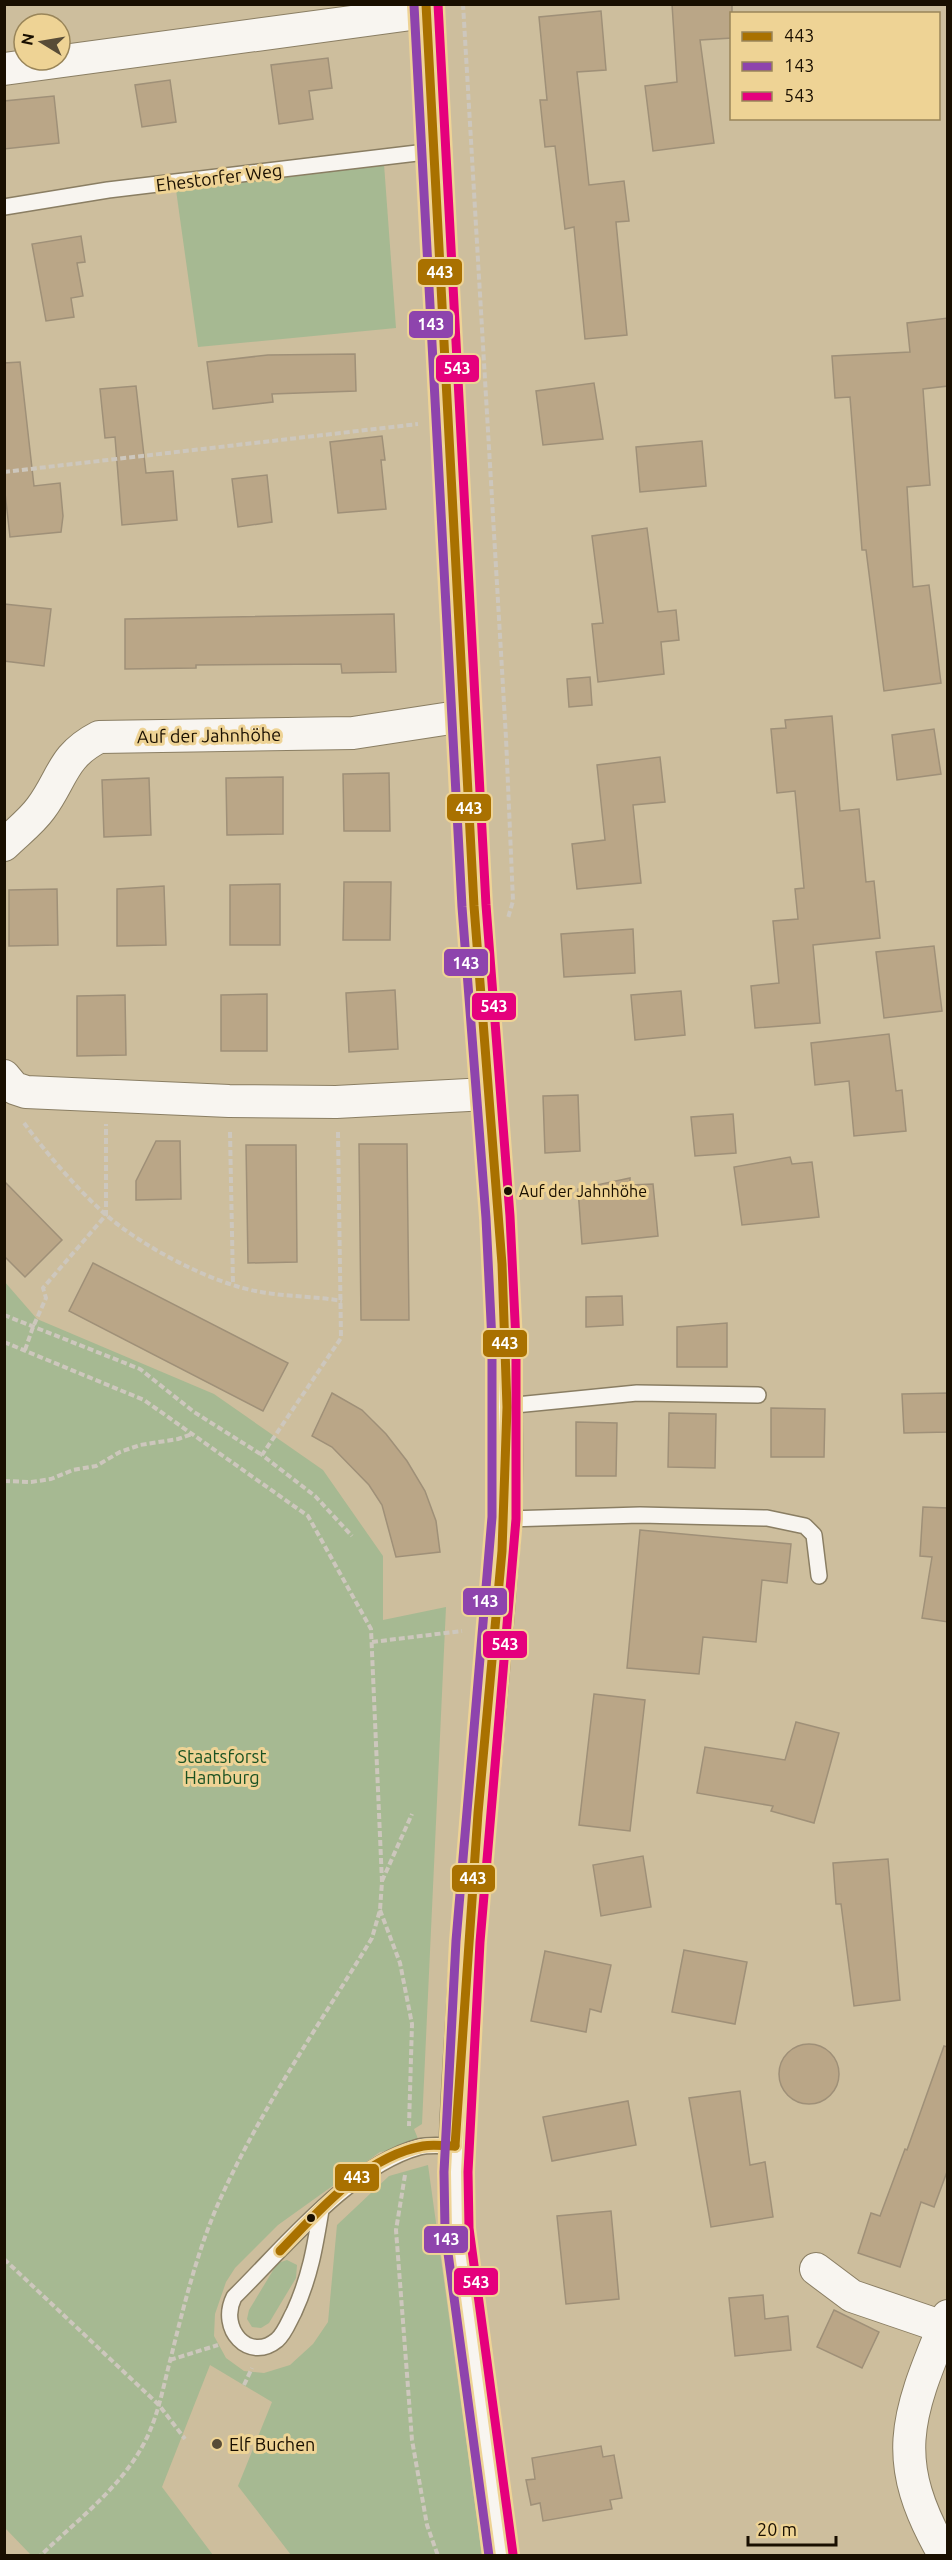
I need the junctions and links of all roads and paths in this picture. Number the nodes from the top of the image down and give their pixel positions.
1 (463, 4) edge
2 (426, 8) edge
3 (4, 69) edge
4 (434, 151) junction
5 (4, 207) edge
6 (419, 424) dead end
7 (4, 472) edge
8 (464, 716) junction
9 (4, 845) edge
10 (513, 901) dead end
11 (10, 1082) edge
12 (487, 1094) junction
13 (106, 1096) junction
14 (230, 1130) dead end
15 (338, 1131) dead end
16 (106, 1215) junction
17 (233, 1284) junction
18 (342, 1301) junction
19 (4, 1315) edge
20 (33, 1327) junction
21 (4, 1342) edge
22 (25, 1350) junction
23 (758, 1395) dead end
24 (505, 1406) junction
25 (192, 1433) junction
26 (262, 1455) junction
27 (4, 1481) edge
28 (504, 1519) junction
29 (352, 1536) dead end
30 (819, 1576) dead end
31 (462, 1631) dead end
32 (372, 1642) junction
33 (412, 1815) dead end
34 (382, 1882) junction
35 (380, 1910) junction
36 (455, 2146) junction
37 (408, 2151) junction
38 (321, 2210) junction
39 (4, 2259) edge
40 (816, 2269) dead end
41 (945, 2321) edge
42 (238, 2339) junction
43 (170, 2360) junction
44 (159, 2405) junction
45 (185, 2439) dead end
46 (40, 2556) edge
47 (438, 2556) edge
48 (501, 2556) edge
49 (945, 2556) edge

1 - 10 path
2 - 3 street
2 - 4 main road
4 - 5 lane, Ehestorfer Weg
4 - 8 main road
6 - 7 path
8 - 9 street, Auf der Jahnhöhe
8 - 12 main road
11 - 13 street
11 - 16 path
12 - 13 street
12 - 24 main road
13 - 16 path
14 - 17 path
15 - 18 path
16 - 17 path
16 - 20 path
17 - 18 path
18 - 26 path
19 - 20 path
20 - 22 path
20 - 26 path
21 - 22 path
22 - 25 path
23 - 24 lane
24 - 28 main road
25 - 27 path
25 - 32 path
26 - 29 path
28 - 30 lane
28 - 36 main road
31 - 32 path
32 - 34 path
33 - 34 path
34 - 35 path
35 - 37 path
35 - 43 path
36 - 37 lane
36 - 48 main road
37 - 38 lane
37 - 47 path
38 - 42 lane
38 - 42 lane
39 - 44 path
40 - 41 street
41 - 49 street
42 - 43 path
43 - 44 path
44 - 45 path
44 - 46 path

